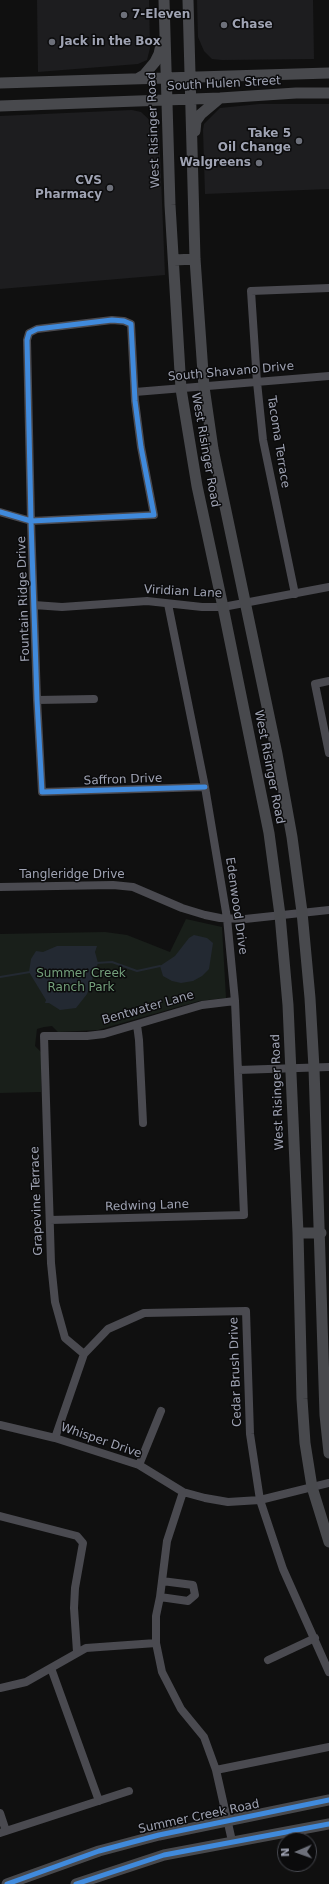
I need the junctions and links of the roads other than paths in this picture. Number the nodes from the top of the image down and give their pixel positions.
1 (164, 0) edge
2 (188, 0) edge
3 (164, 18) junction
4 (329, 73) edge
5 (166, 78) junction
6 (190, 78) junction
7 (137, 79) junction
8 (0, 83) edge
9 (329, 94) edge
10 (220, 98) junction
11 (191, 99) junction
12 (166, 100) junction
13 (0, 106) edge
14 (192, 157) junction
15 (195, 259) junction
16 (174, 260) junction
17 (329, 288) edge
18 (329, 376) edge
19 (257, 382) junction
20 (204, 387) junction
21 (181, 389) junction
22 (135, 392) junction
23 (0, 512) edge
24 (31, 521) junction
25 (329, 587) edge
26 (295, 594) junction
27 (168, 604) junction
28 (246, 604) junction
29 (34, 605) junction
30 (223, 607) junction
31 (329, 681) edge
32 (37, 700) junction
33 (94, 700) dead end
34 (329, 753) edge
35 (205, 787) junction
36 (42, 792) joint
37 (0, 887) edge
38 (329, 910) edge
39 (302, 912) junction
40 (280, 915) junction
41 (227, 918) junction
42 (235, 1001) junction
43 (137, 1025) junction
44 (44, 1036) joint
45 (329, 1067) edge
46 (290, 1068) junction
47 (314, 1068) junction
48 (238, 1070) junction
49 (143, 1123) dead end
50 (244, 1215) joint
51 (50, 1220) junction
52 (298, 1233) junction
53 (321, 1233) junction
54 (84, 1354) junction
55 (161, 1411) dead end
56 (0, 1425) edge
57 (55, 1438) junction
58 (329, 1453) edge
59 (139, 1465) junction
60 (329, 1483) edge
61 (312, 1487) junction
62 (183, 1492) junction
63 (260, 1500) junction
64 (0, 1516) edge
65 (329, 1542) edge
66 (162, 1581) junction
67 (160, 1597) junction
68 (315, 1638) junction
69 (156, 1643) junction
70 (77, 1652) junction
71 (268, 1660) dead end
72 (51, 1668) junction
73 (329, 1672) edge
74 (0, 1688) edge
75 (329, 1747) edge
76 (216, 1770) junction
77 (129, 1791) dead end
78 (329, 1800) edge
79 (99, 1801) junction
80 (0, 1813) edge
81 (229, 1821) junction
82 (329, 1824) edge
83 (3, 1832) edge
84 (232, 1841) junction
85 (7, 1884) edge
86 (76, 1884) edge

1 - 3 main road, West Risinger Road
2 - 6 main road, West Risinger Road
3 - 5 main road, West Risinger Road
3 - 7 main road
4 - 6 main road, South Hulen Street
5 - 6 main road, South Hulen Street
5 - 7 main road, South Hulen Street
5 - 12 main road, West Risinger Road
6 - 11 main road, West Risinger Road
7 - 8 main road, South Hulen Street
9 - 10 main road, South Hulen Street
10 - 11 main road, South Hulen Street
10 - 14 main road
11 - 12 main road, South Hulen Street
11 - 14 main road, West Risinger Road
12 - 13 main road, South Hulen Street
12 - 16 main road, West Risinger Road
14 - 15 main road, West Risinger Road
15 - 16 main road
15 - 20 main road, West Risinger Road
16 - 21 main road, West Risinger Road
17 - 19 street, Tacoma Terrace
18 - 19 street, South Shavano Drive
19 - 20 street, South Shavano Drive
19 - 26 street, Tacoma Terrace
20 - 21 street, South Shavano Drive
20 - 28 main road, West Risinger Road
21 - 22 street, South Shavano Drive
21 - 30 main road, West Risinger Road
22 - 24 street
22 - 24 street, Fountain Ridge Drive
23 - 24 street
24 - 29 street, Fountain Ridge Drive
25 - 26 street, Viridian Lane
26 - 28 street, Viridian Lane
27 - 29 street, Viridian Lane
27 - 30 street, Viridian Lane
27 - 35 street, Edenwood Drive
28 - 30 street, Viridian Lane
28 - 39 main road, West Risinger Road
29 - 32 street, Fountain Ridge Drive
30 - 40 main road, West Risinger Road
31 - 34 street
32 - 33 street
32 - 36 street, Fountain Ridge Drive
35 - 36 street, Saffron Drive
35 - 41 street, Edenwood Drive
37 - 41 street, Tangleridge Drive
38 - 39 street, Tangleridge Drive
39 - 40 street, Tangleridge Drive
39 - 47 main road, West Risinger Road
40 - 41 street, Tangleridge Drive
40 - 46 main road, West Risinger Road
41 - 42 street, Edenwood Drive
42 - 43 street, Bentwater Lane
42 - 48 street, Edenwood Drive
43 - 44 street, Bentwater Lane
43 - 49 street
44 - 51 street, Grapevine Terrace
45 - 47 street
46 - 47 street
46 - 48 street
46 - 52 main road, West Risinger Road
47 - 53 main road, West Risinger Road
48 - 50 street, Edenwood Drive
50 - 51 street, Redwing Lane
51 - 54 street, Grapevine Terrace
52 - 53 main road
52 - 61 main road, West Risinger Road
53 - 58 main road, West Risinger Road
54 - 57 street, Cedar Brush Drive
54 - 63 street, Cedar Brush Drive
55 - 59 street
56 - 57 street, Whisper Drive
57 - 59 street, Whisper Drive
59 - 62 street, Whisper Drive
60 - 61 street, Whisper Drive
61 - 63 street, Whisper Drive
61 - 65 main road, West Risinger Road
62 - 63 street, Whisper Drive
62 - 66 street
63 - 68 street, Cedar Brush Drive
64 - 70 street
66 - 67 street
66 - 67 street
67 - 69 street
68 - 71 street
68 - 73 street, Cedar Brush Drive
69 - 70 street
69 - 76 street
70 - 72 street
72 - 74 street
72 - 79 street
75 - 76 street
76 - 81 street
77 - 79 street
78 - 81 main road, Summer Creek Road
79 - 83 street
80 - 83 street
81 - 84 street
81 - 85 main road, Summer Creek Road
82 - 84 main road
84 - 86 main road

